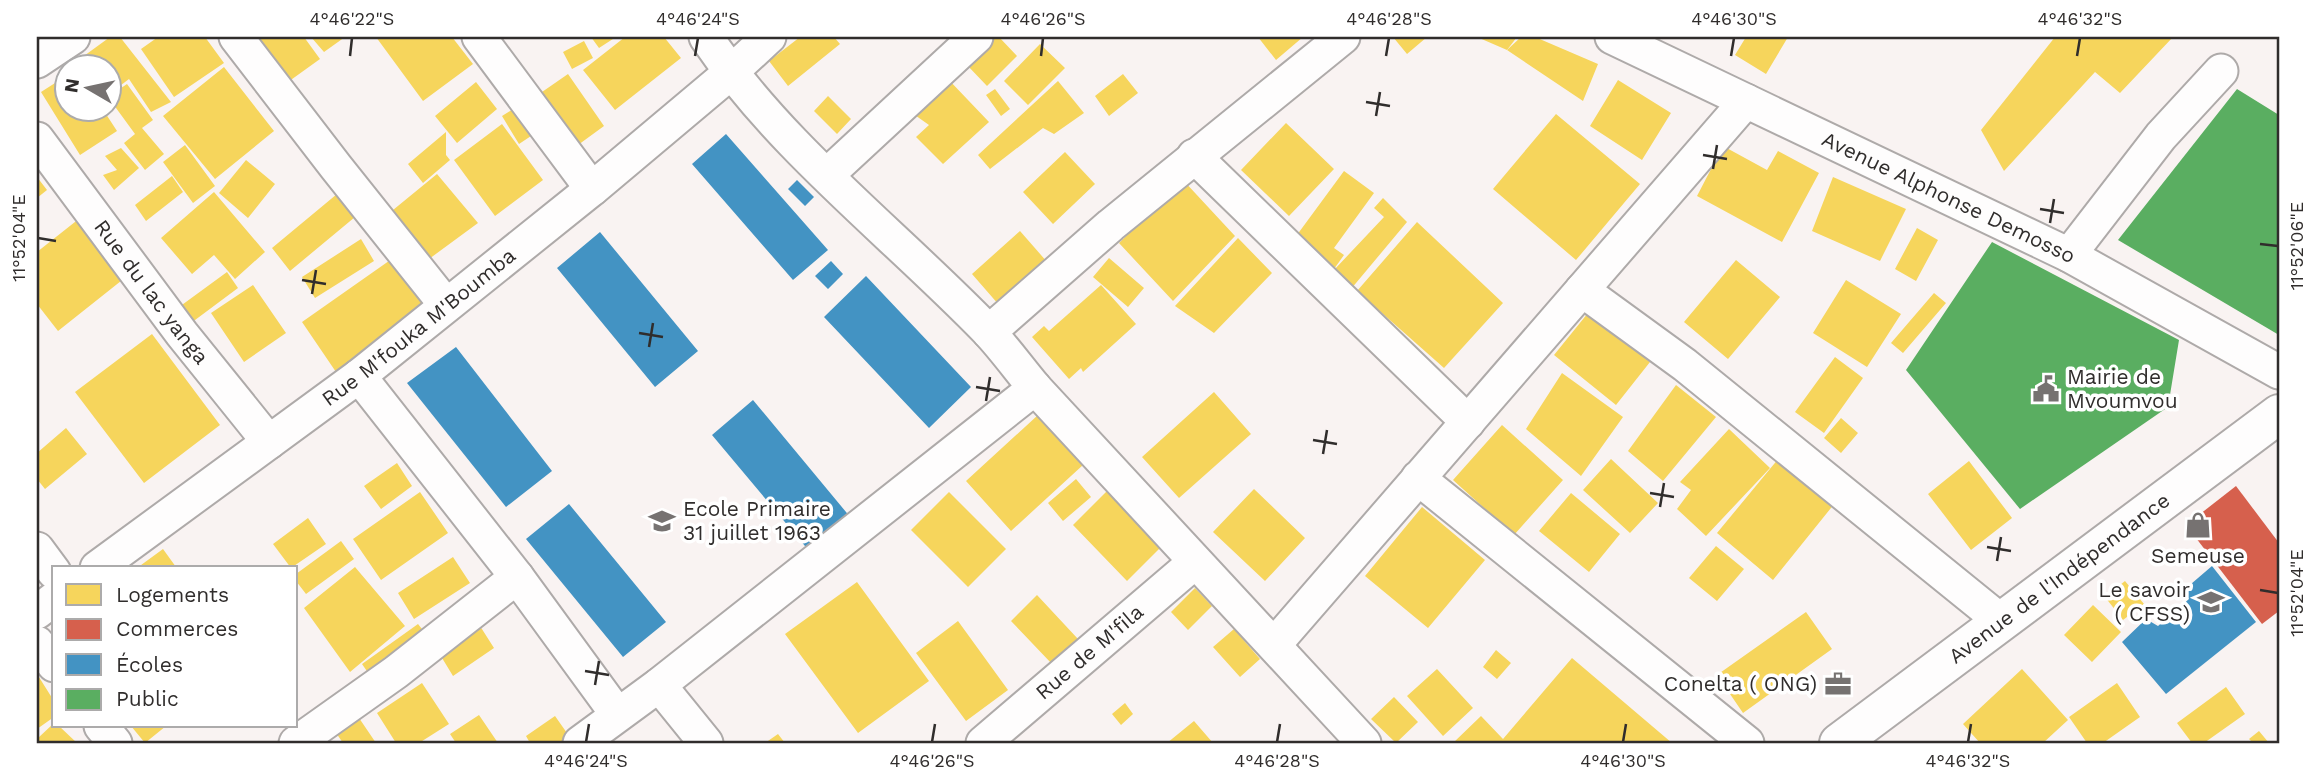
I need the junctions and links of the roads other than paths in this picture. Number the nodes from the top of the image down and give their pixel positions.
1 (73, 37) edge
2 (236, 37) edge
3 (479, 37) edge
4 (706, 37) edge
5 (769, 37) edge
6 (976, 37) edge
7 (1343, 37) edge
8 (1612, 37) edge
9 (37, 61) edge
10 (2221, 71) dead end
11 (730, 73) junction
12 (1746, 101) junction
13 (37, 139) edge
14 (1195, 156) junction
15 (827, 175) junction
16 (592, 188) junction
17 (2069, 255) junction
18 (1582, 290) junction
19 (446, 305) junction
20 (989, 332) junction
21 (2279, 372) edge
22 (359, 376) junction
23 (1035, 388) junction
24 (2279, 414) edge
25 (1468, 422) junction
26 (269, 442) junction
27 (1418, 478) junction
28 (37, 549) edge
29 (1195, 562) junction
30 (100, 566) edge
31 (52, 569) edge
32 (517, 577) junction
33 (52, 601) edge
34 (37, 612) edge
35 (2001, 621) junction
36 (37, 643) edge
37 (1274, 645) junction
38 (52, 662) edge
39 (659, 685) junction
40 (617, 714) junction
41 (104, 728) edge
42 (115, 743) edge
43 (296, 743) edge
44 (580, 743) edge
45 (706, 743) edge
46 (982, 743) edge
47 (1363, 743) edge
48 (1748, 743) edge
49 (1839, 743) edge

1 - 9 street
2 - 19 street
3 - 16 street
4 - 11 street
5 - 11 street, Rue M'fouka M'Boumba
6 - 15 street
7 - 14 street
8 - 12 street, Avenue Alphonse Demosso
10 - 17 street
11 - 15 street
11 - 16 street, Rue M'fouka M'Boumba
12 - 17 street, Avenue Alphonse Demosso
12 - 18 street
13 - 26 street, Rue du lac yanga
14 - 20 street
14 - 25 street
15 - 20 street
16 - 19 street, Rue M'fouka M'Boumba
17 - 21 street, Avenue Alphonse Demosso
18 - 25 street
18 - 35 street
19 - 22 street, Rue M'fouka M'Boumba
20 - 23 street
22 - 26 street, Rue M'fouka M'Boumba
22 - 32 street
23 - 29 street
23 - 39 street
24 - 35 street, Avenue de l'Indépendance
25 - 27 street
26 - 30 street, Rue M'fouka M'Boumba
27 - 37 street
27 - 48 street
28 - 31 street
29 - 37 street
29 - 46 street, Rue de M'fila
32 - 40 street
32 - 43 street
33 - 34 street
35 - 49 street, Avenue de l'Indépendance
36 - 38 street
37 - 47 street
39 - 40 street
39 - 45 street
40 - 44 street
41 - 42 street

